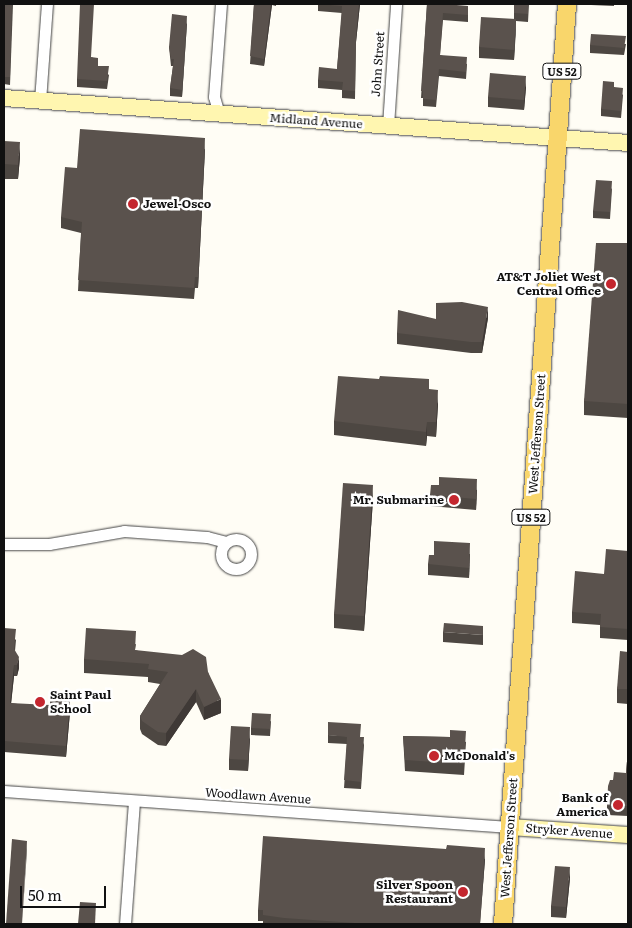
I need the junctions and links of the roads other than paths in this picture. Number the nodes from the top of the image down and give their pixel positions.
1 (47, 4) edge
2 (221, 4) edge
3 (396, 4) edge
4 (567, 4) edge
5 (4, 98) edge
6 (40, 101) junction
7 (219, 114) junction
8 (388, 126) junction
9 (558, 138) junction
10 (628, 143) edge
11 (226, 542) dead end
12 (4, 544) edge
13 (4, 791) edge
14 (134, 801) junction
15 (510, 827) junction
16 (628, 835) edge
17 (125, 924) edge
18 (504, 924) edge

1 - 6 street
2 - 7 street
3 - 8 street, John Street
4 - 9 main road, West Jefferson Street / US 52
5 - 6 main road, Midland Avenue
6 - 7 main road, Midland Avenue
7 - 8 main road, Midland Avenue
8 - 9 main road, Midland Avenue
9 - 10 main road, Midland Avenue
9 - 15 main road, West Jefferson Street / US 52
11 - 12 street
13 - 14 street, Woodlawn Avenue
14 - 15 street, Woodlawn Avenue
14 - 17 street
15 - 16 main road, Stryker Avenue
15 - 18 main road, West Jefferson Street / US 52

